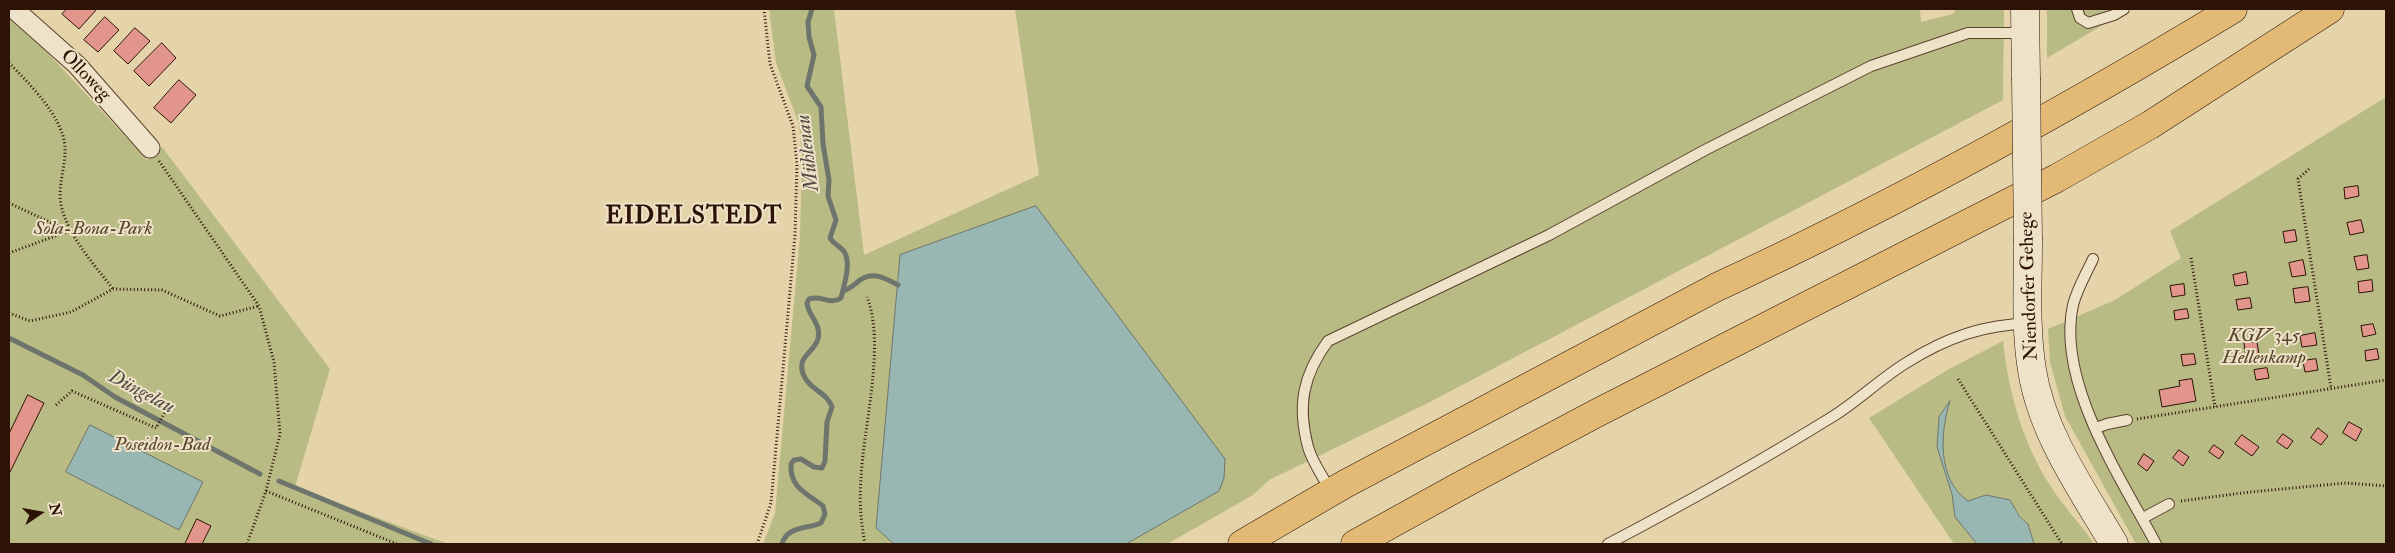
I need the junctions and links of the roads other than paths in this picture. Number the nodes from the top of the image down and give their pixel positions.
1 (14, 9) edge
2 (2077, 9) edge
3 (2124, 9) edge
4 (2233, 9) edge
5 (2330, 9) edge
6 (2025, 21) edge
7 (150, 148) road end
8 (2093, 260) dead end
9 (2028, 324) junction
10 (2127, 420) dead end
11 (2096, 428) junction
12 (1331, 492) junction
13 (2170, 504) road end
14 (2143, 518) junction
15 (1242, 544) edge
16 (1355, 544) edge
17 (1608, 544) edge
18 (2114, 544) edge
19 (2156, 544) edge

1 - 7 street, Olloweg
2 - 3 lane
4 - 12 highway
5 - 16 highway
6 - 9 street, Niendorfer Gehege, bridge
6 - 12 lane
8 - 11 lane
9 - 17 lane
9 - 18 street, Niendorfer Gehege
10 - 11 lane
11 - 14 lane
12 - 15 highway
13 - 14 lane
14 - 19 lane

